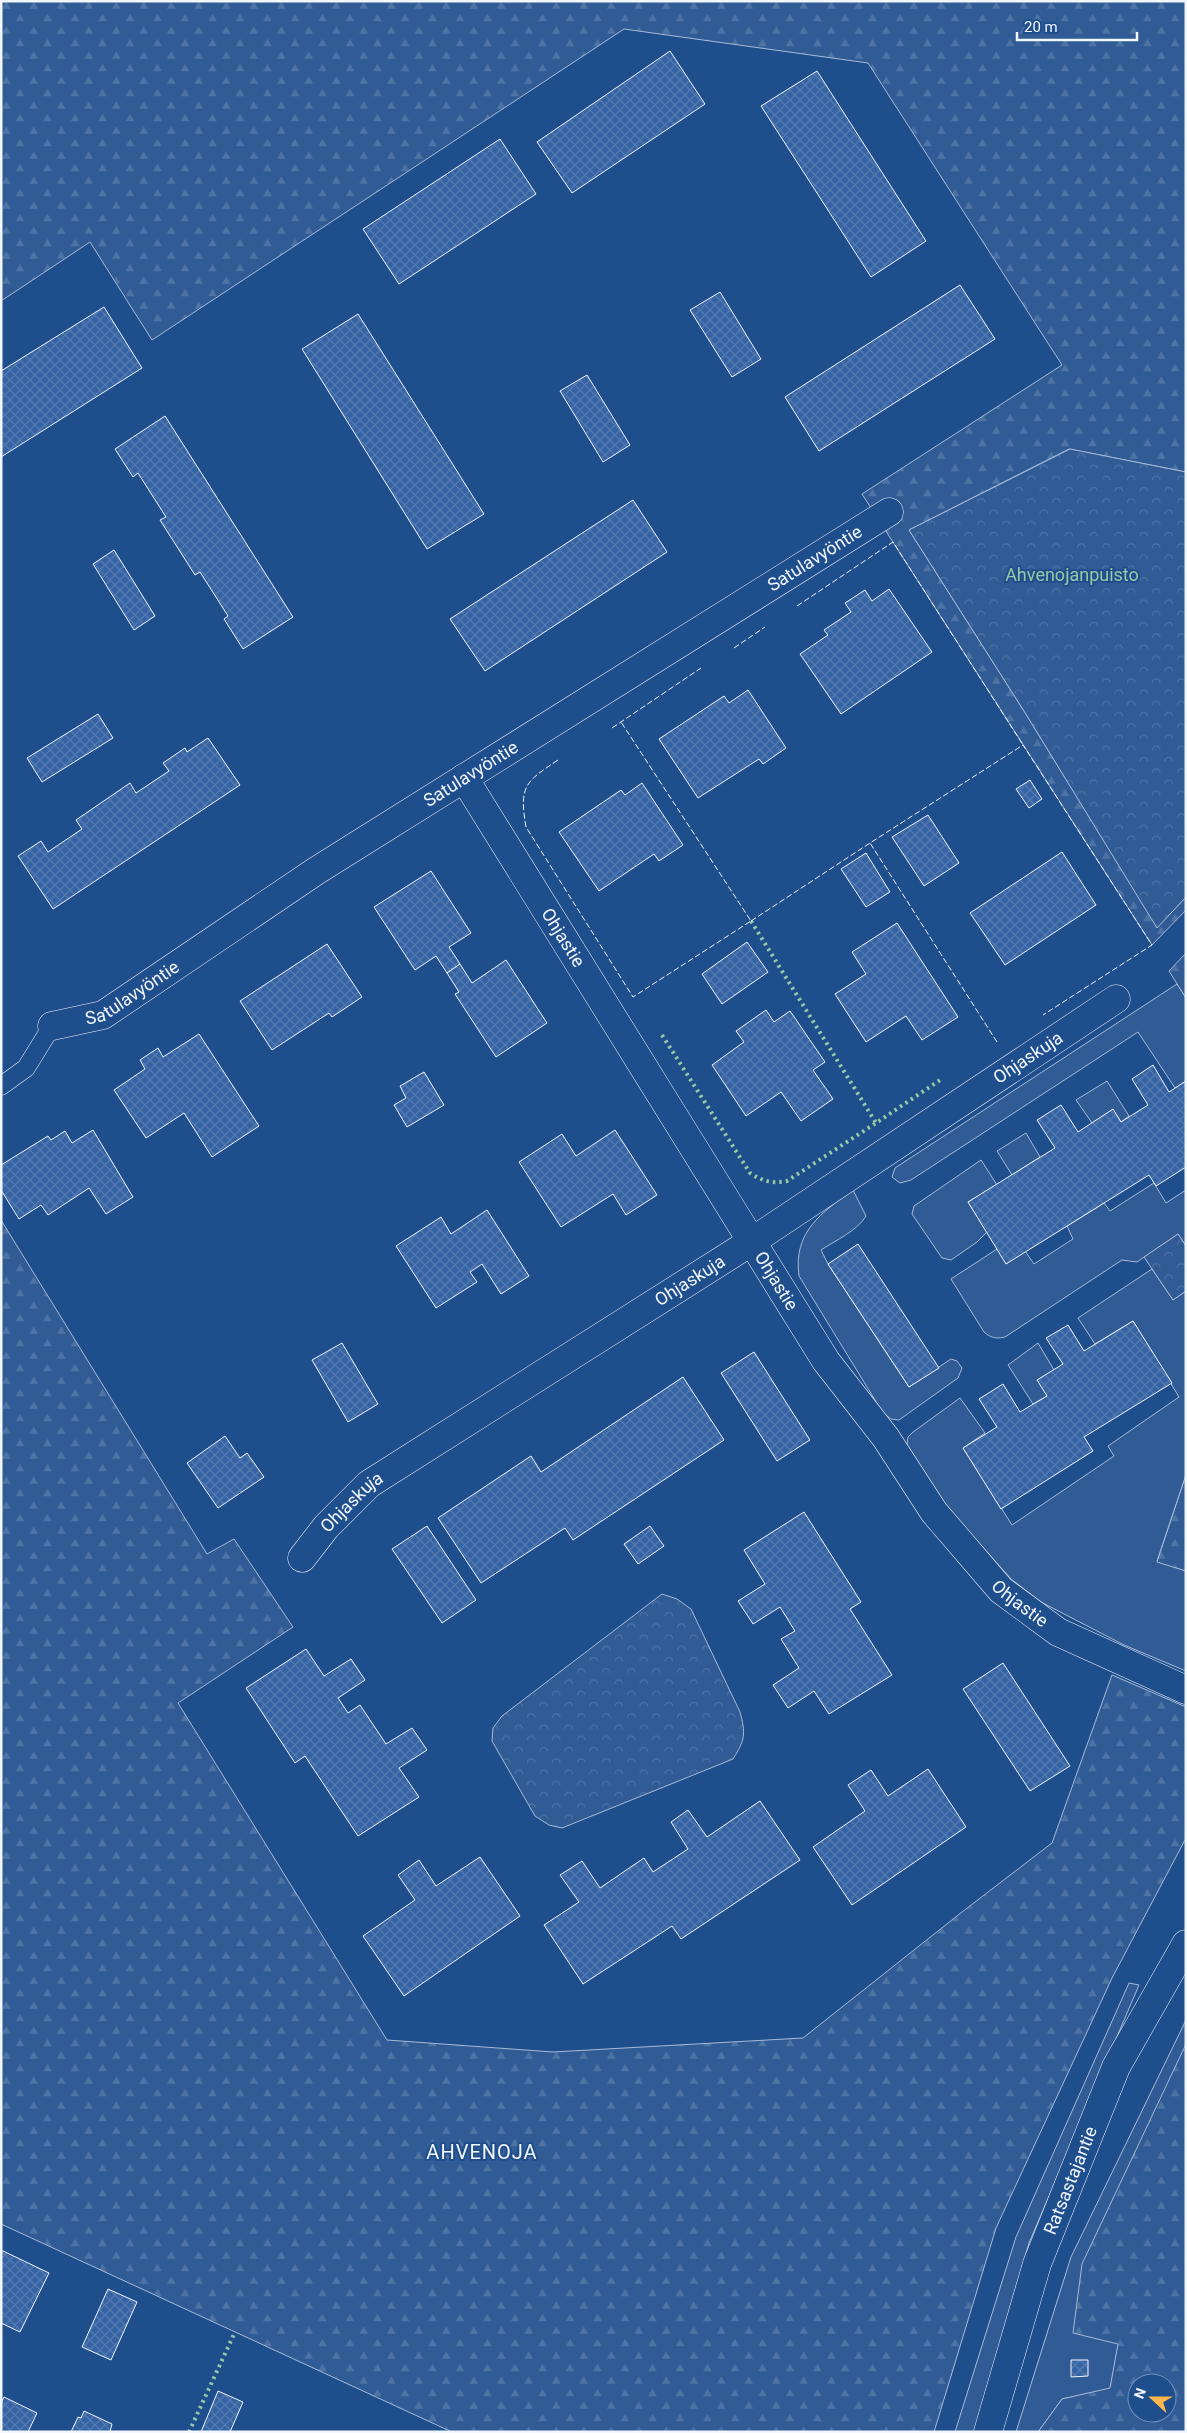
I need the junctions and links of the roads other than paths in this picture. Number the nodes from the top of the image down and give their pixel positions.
1 (889, 512) dead end
2 (464, 778) junction
3 (1116, 999) dead end
4 (52, 1026) joint
5 (1, 1086) edge
6 (751, 1242) junction
7 (302, 1558) dead end
8 (1186, 1690) edge
9 (1186, 1944) edge
10 (988, 2432) edge

1 - 2 street, Satulavyöntie
2 - 4 street, Satulavyöntie
2 - 6 street, Ohjastie
3 - 6 street, Ohjaskuja
4 - 5 lane
6 - 7 street, Ohjaskuja
6 - 8 street, Ohjastie
9 - 10 street, Ratsastajantie

